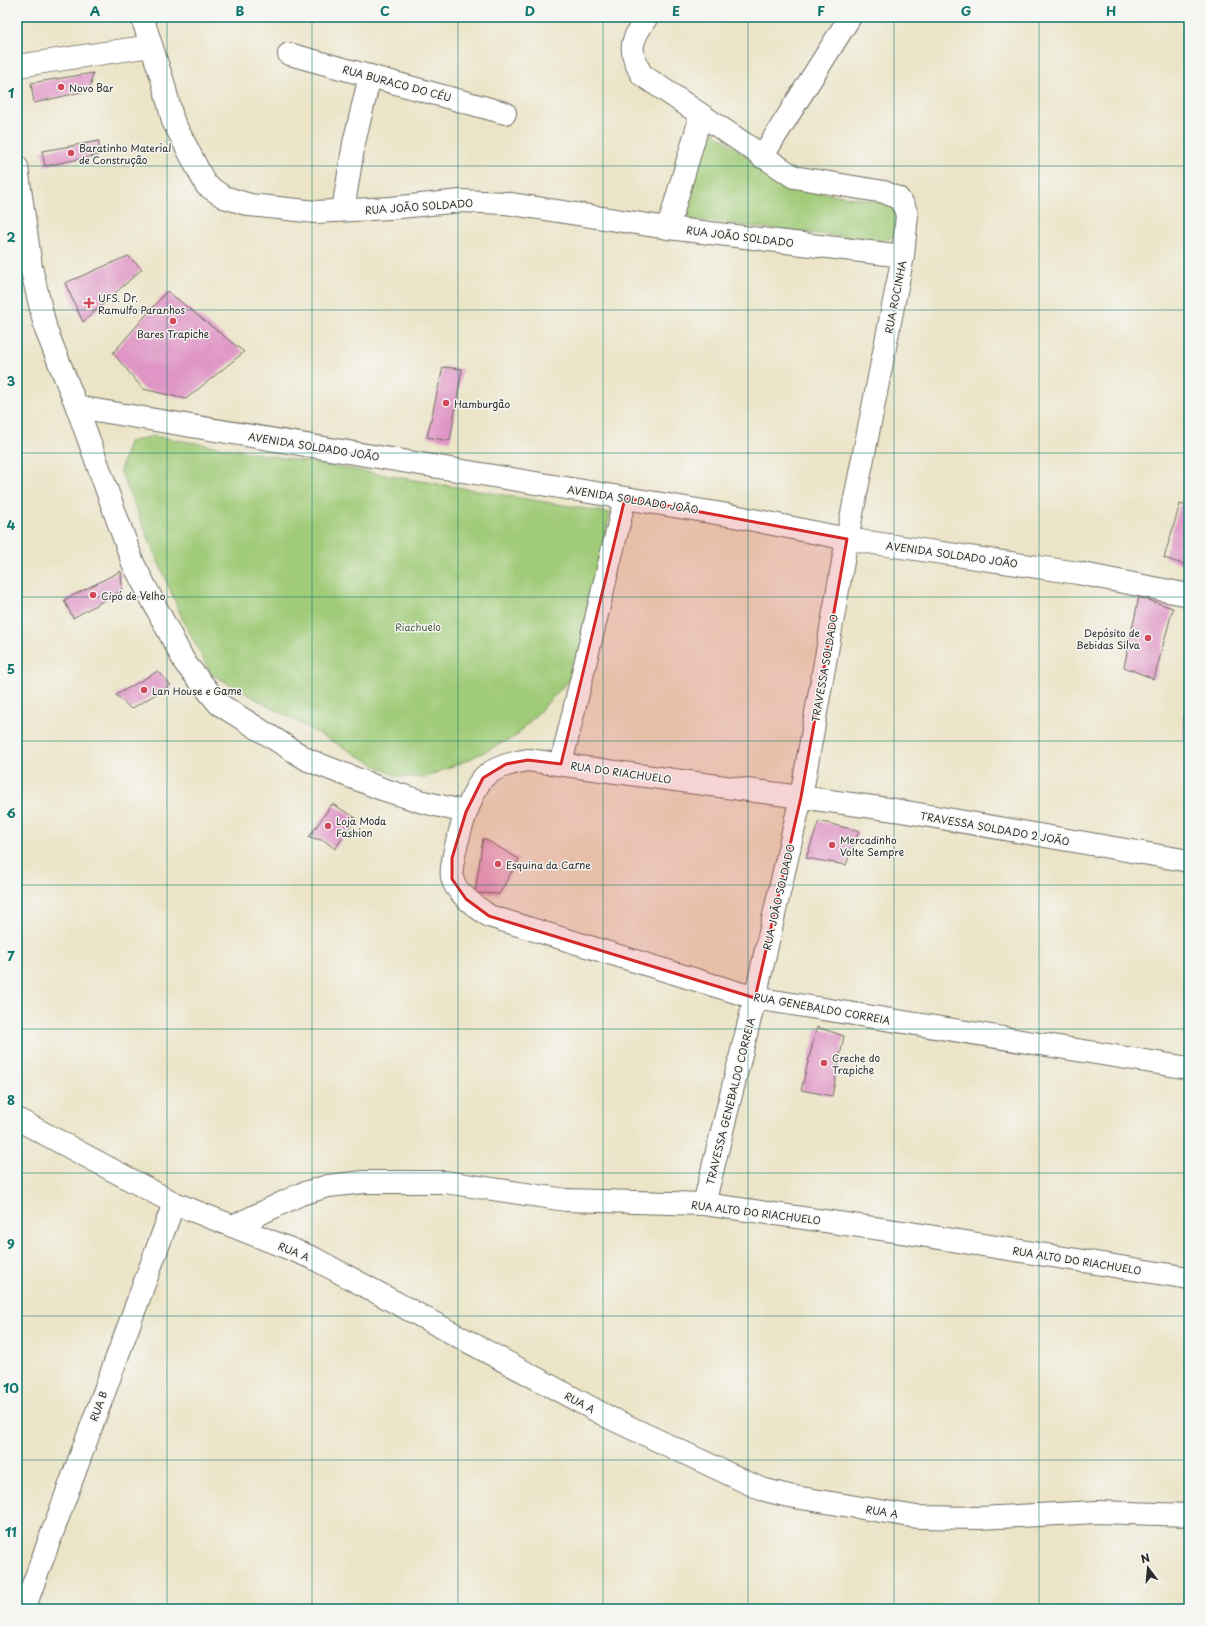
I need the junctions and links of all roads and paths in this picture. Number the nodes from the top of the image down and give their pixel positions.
1 (142, 17) edge
2 (647, 17) edge
3 (850, 17) edge
4 (151, 46) junction
5 (289, 54) dead end
6 (17, 66) edge
7 (370, 76) junction
8 (505, 113) dead end
9 (701, 115) junction
10 (762, 157) junction
11 (17, 167) edge
12 (343, 210) junction
13 (668, 228) junction
14 (903, 256) junction
15 (76, 407) junction
16 (625, 498) junction
17 (847, 539) junction
18 (1189, 595) edge
19 (561, 764) junction
20 (801, 797) junction
21 (466, 812) junction
22 (1189, 861) edge
23 (755, 998) junction
24 (1189, 1068) edge
25 (17, 1119) edge
26 (174, 1203) junction
27 (704, 1204) junction
28 (234, 1226) junction
29 (1189, 1278) edge
30 (1189, 1515) edge
31 (24, 1609) edge

1 - 4 street, RUA JOÃO SOLDADO
2 - 9 street, RUA ROCINHA
3 - 10 street
4 - 6 street
4 - 12 street, RUA JOÃO SOLDADO
5 - 7 street, RUA BURACO DO CÉU
7 - 8 street, RUA BURACO DO CÉU
7 - 12 street
9 - 10 street, RUA ROCINHA
9 - 13 street
10 - 14 street, RUA ROCINHA
11 - 15 street
12 - 13 street, RUA JOÃO SOLDADO
13 - 14 street, RUA JOÃO SOLDADO
14 - 17 street, RUA ROCINHA
15 - 16 street, AVENIDA SOLDADO JOÃO
15 - 21 street
16 - 17 street, AVENIDA SOLDADO JOÃO
16 - 19 street
17 - 18 street, AVENIDA SOLDADO JOÃO
17 - 20 street, TRAVESSA SOLDADO
19 - 20 street, RUA DO RIACHUELO
19 - 21 street, RUA DO RIACHUELO
20 - 22 street, TRAVESSA SOLDADO 2 JOÃO
20 - 23 street, RUA JOÃO SOLDADO
21 - 23 street, RUA GENEBALDO CORREIA
23 - 24 street, RUA GENEBALDO CORREIA
23 - 27 street, TRAVESSA GENEBALDO CORREIA
25 - 26 street, RUA A
26 - 28 street, RUA A
26 - 31 street, RUA B
27 - 28 street, RUA ALTO DO RIACHUELO
27 - 29 street, RUA ALTO DO RIACHUELO
28 - 30 street, RUA A

